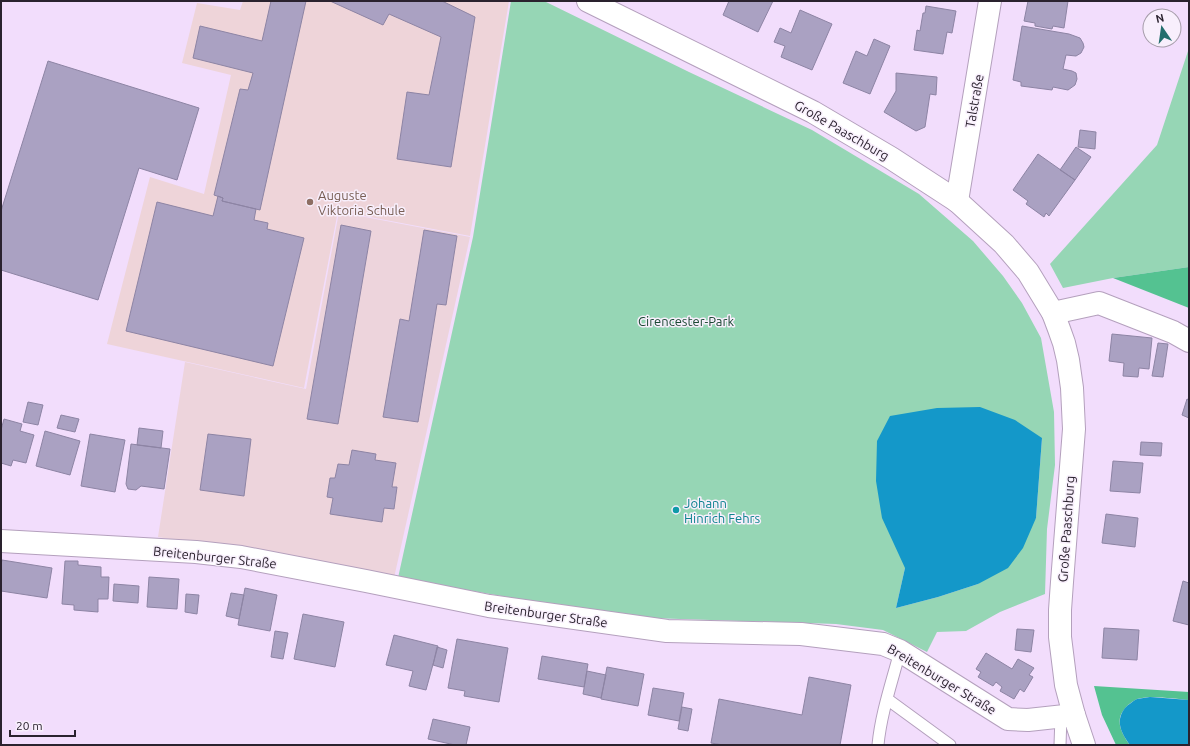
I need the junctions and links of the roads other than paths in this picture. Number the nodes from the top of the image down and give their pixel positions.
1 (588, 1) edge
2 (990, 1) edge
3 (957, 201) junction
4 (1053, 313) junction
5 (1189, 341) edge
6 (1, 541) edge
7 (900, 651) junction
8 (887, 699) junction
9 (1067, 715) junction
10 (878, 745) edge
11 (950, 745) edge
12 (1060, 745) edge
13 (1084, 745) edge

1 - 3 street, Große Paaschburg
2 - 3 street, Talstraße
3 - 4 street, Große Paaschburg
4 - 5 street
4 - 9 street, Große Paaschburg
6 - 7 street, Breitenburger Straße
7 - 8 lane
7 - 9 street, Breitenburger Straße
8 - 10 lane
8 - 11 lane
9 - 12 lane
9 - 13 street, Große Paaschburg

